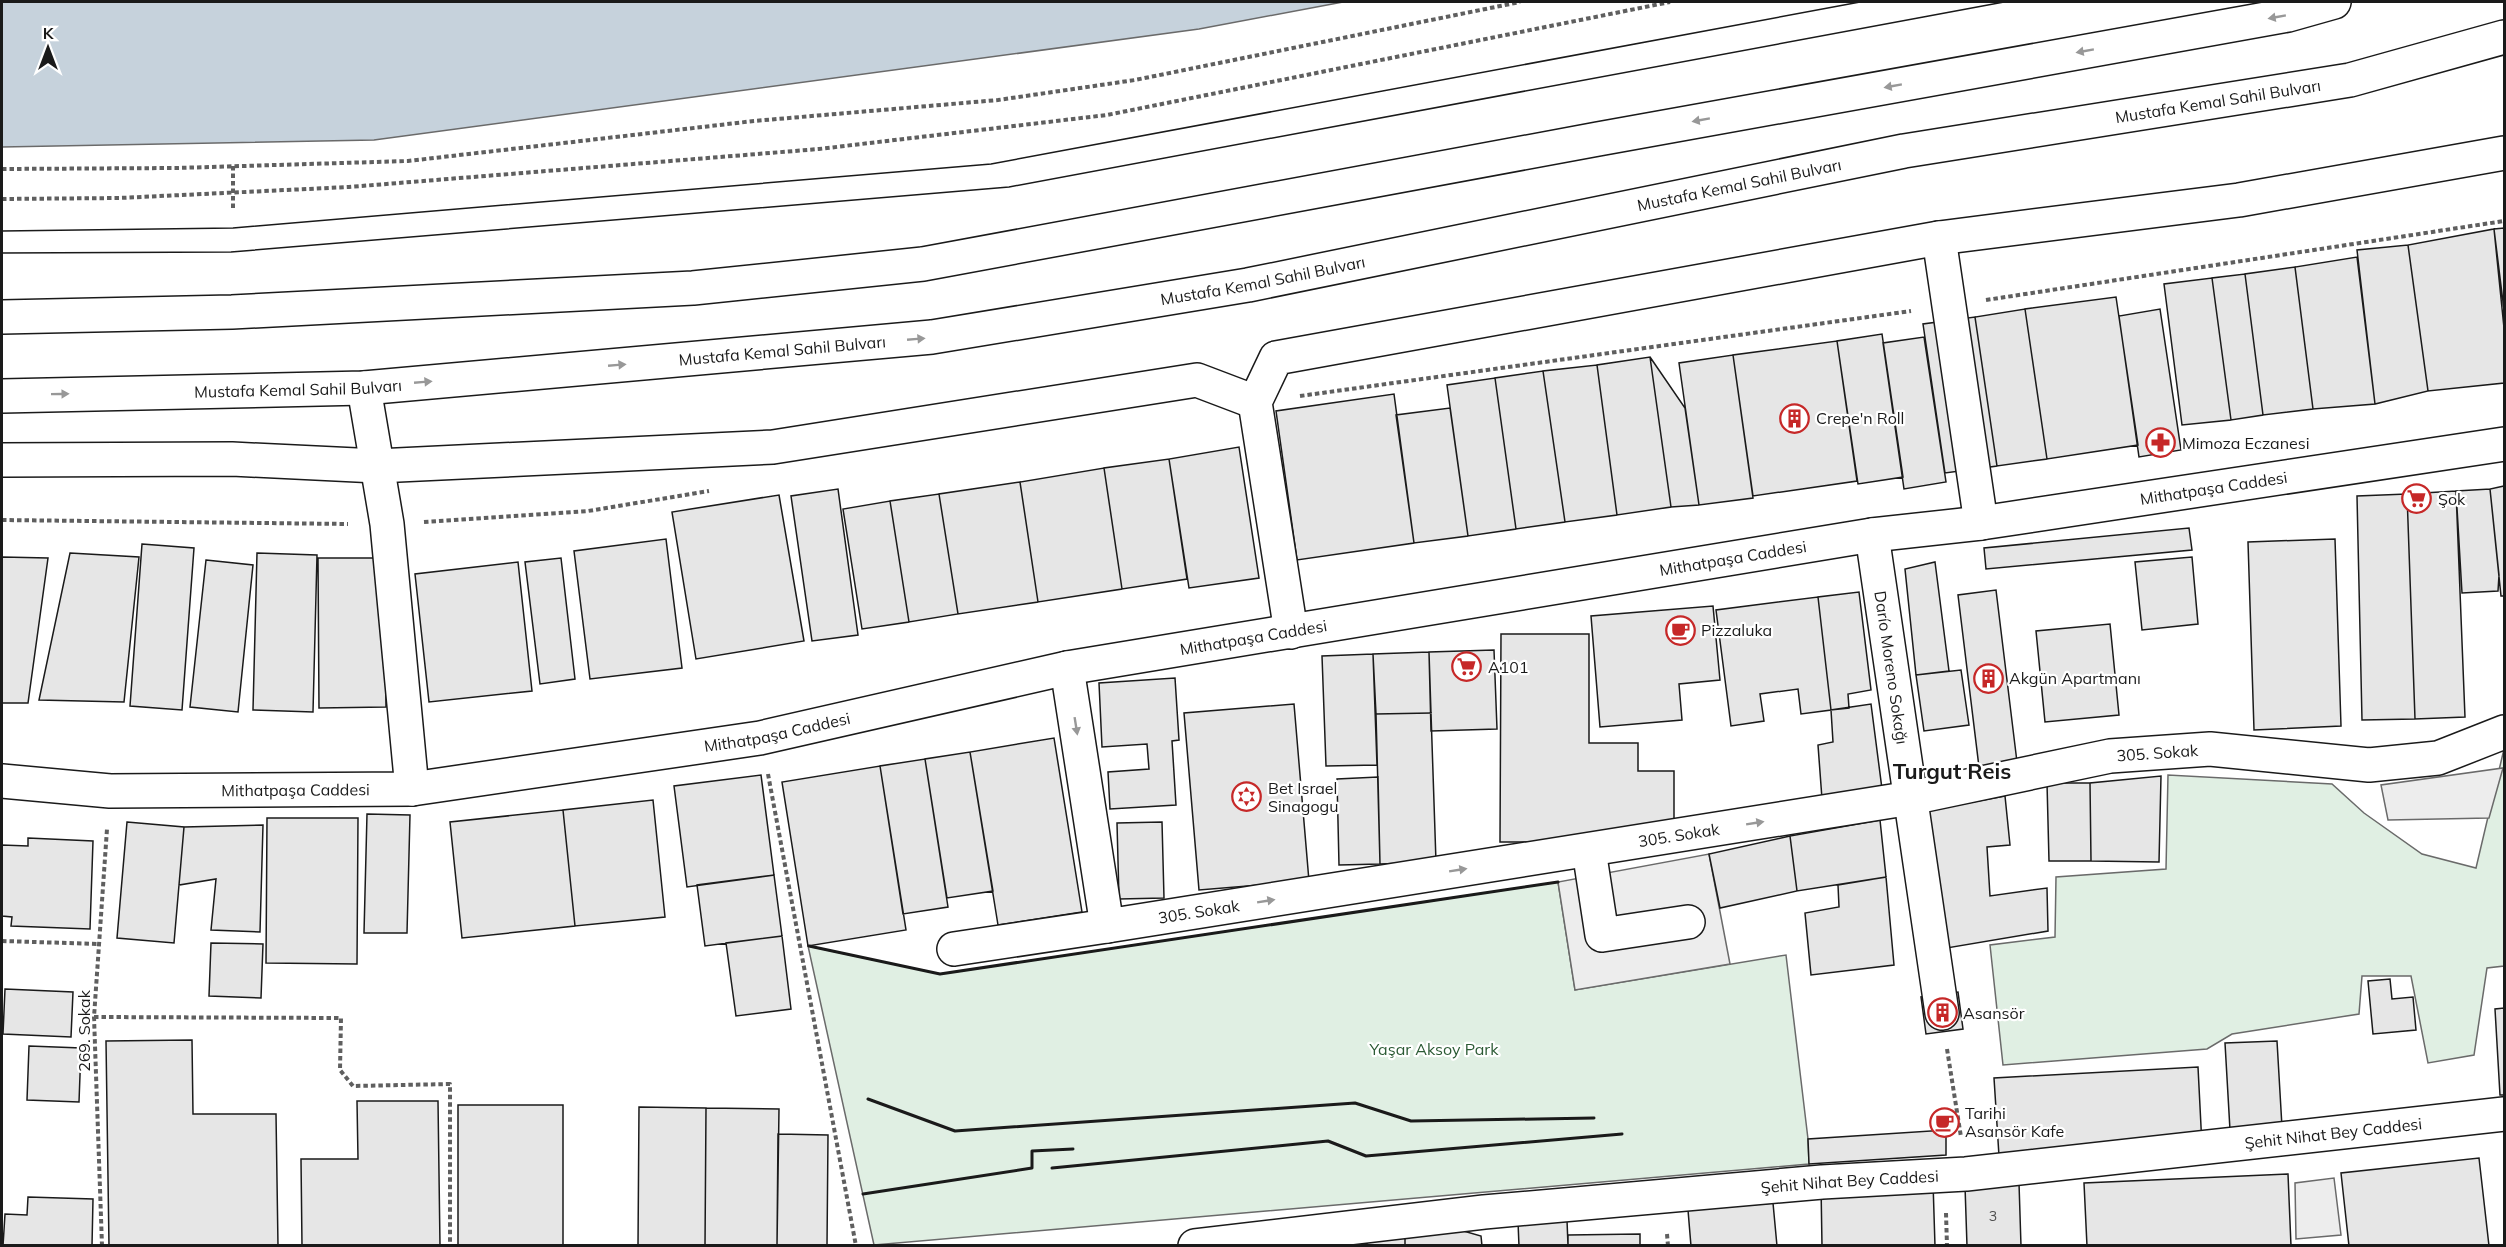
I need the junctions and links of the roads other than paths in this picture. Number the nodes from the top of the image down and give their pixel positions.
1 (2334, 2) edge
2 (2505, 37) edge
3 (2505, 153) edge
4 (1939, 238) junction
5 (2, 317) edge
6 (364, 387) junction
7 (2, 396) edge
8 (1256, 402) junction
9 (2505, 444) edge
10 (2, 460) edge
11 (377, 466) junction
12 (1981, 523) junction
13 (1872, 535) junction
14 (1291, 632) junction
15 (1067, 668) junction
16 (2505, 732) edge
17 (2, 781) edge
18 (412, 789) junction
19 (1911, 798) junction
20 (1589, 850) junction
21 (1688, 922) dead end
22 (1107, 926) junction
23 (954, 949) dead end
24 (1942, 1013) road end
25 (2505, 1114) edge
26 (1195, 1245) edge

1 -> 5 main road
6 -> 2 main road, Mustafa Kemal Sahil Bulvarı
3 - 4 main road
4 - 8 main road
4 - 12 main road
7 -> 6 main road, Mustafa Kemal Sahil Bulvarı
6 - 11 main road
8 - 11 main road
8 - 14 main road
9 - 12 main road, Mithatpaşa Caddesi
10 - 11 main road
11 - 18 main road
12 - 13 main road, Mithatpaşa Caddesi
13 - 14 main road, Mithatpaşa Caddesi
13 - 19 main road, Darío Moreno Sokağı
14 - 15 main road, Mithatpaşa Caddesi
15 - 18 main road, Mithatpaşa Caddesi
15 -> 22 main road
16 - 19 main road, 305. Sokak
17 - 18 main road, Mithatpaşa Caddesi
20 -> 19 main road, 305. Sokak
19 - 24 main road, Darío Moreno Sokağı
20 - 21 main road
22 -> 20 main road, 305. Sokak
22 - 23 main road, 305. Sokak
25 - 26 main road, Şehit Nihat Bey Caddesi

